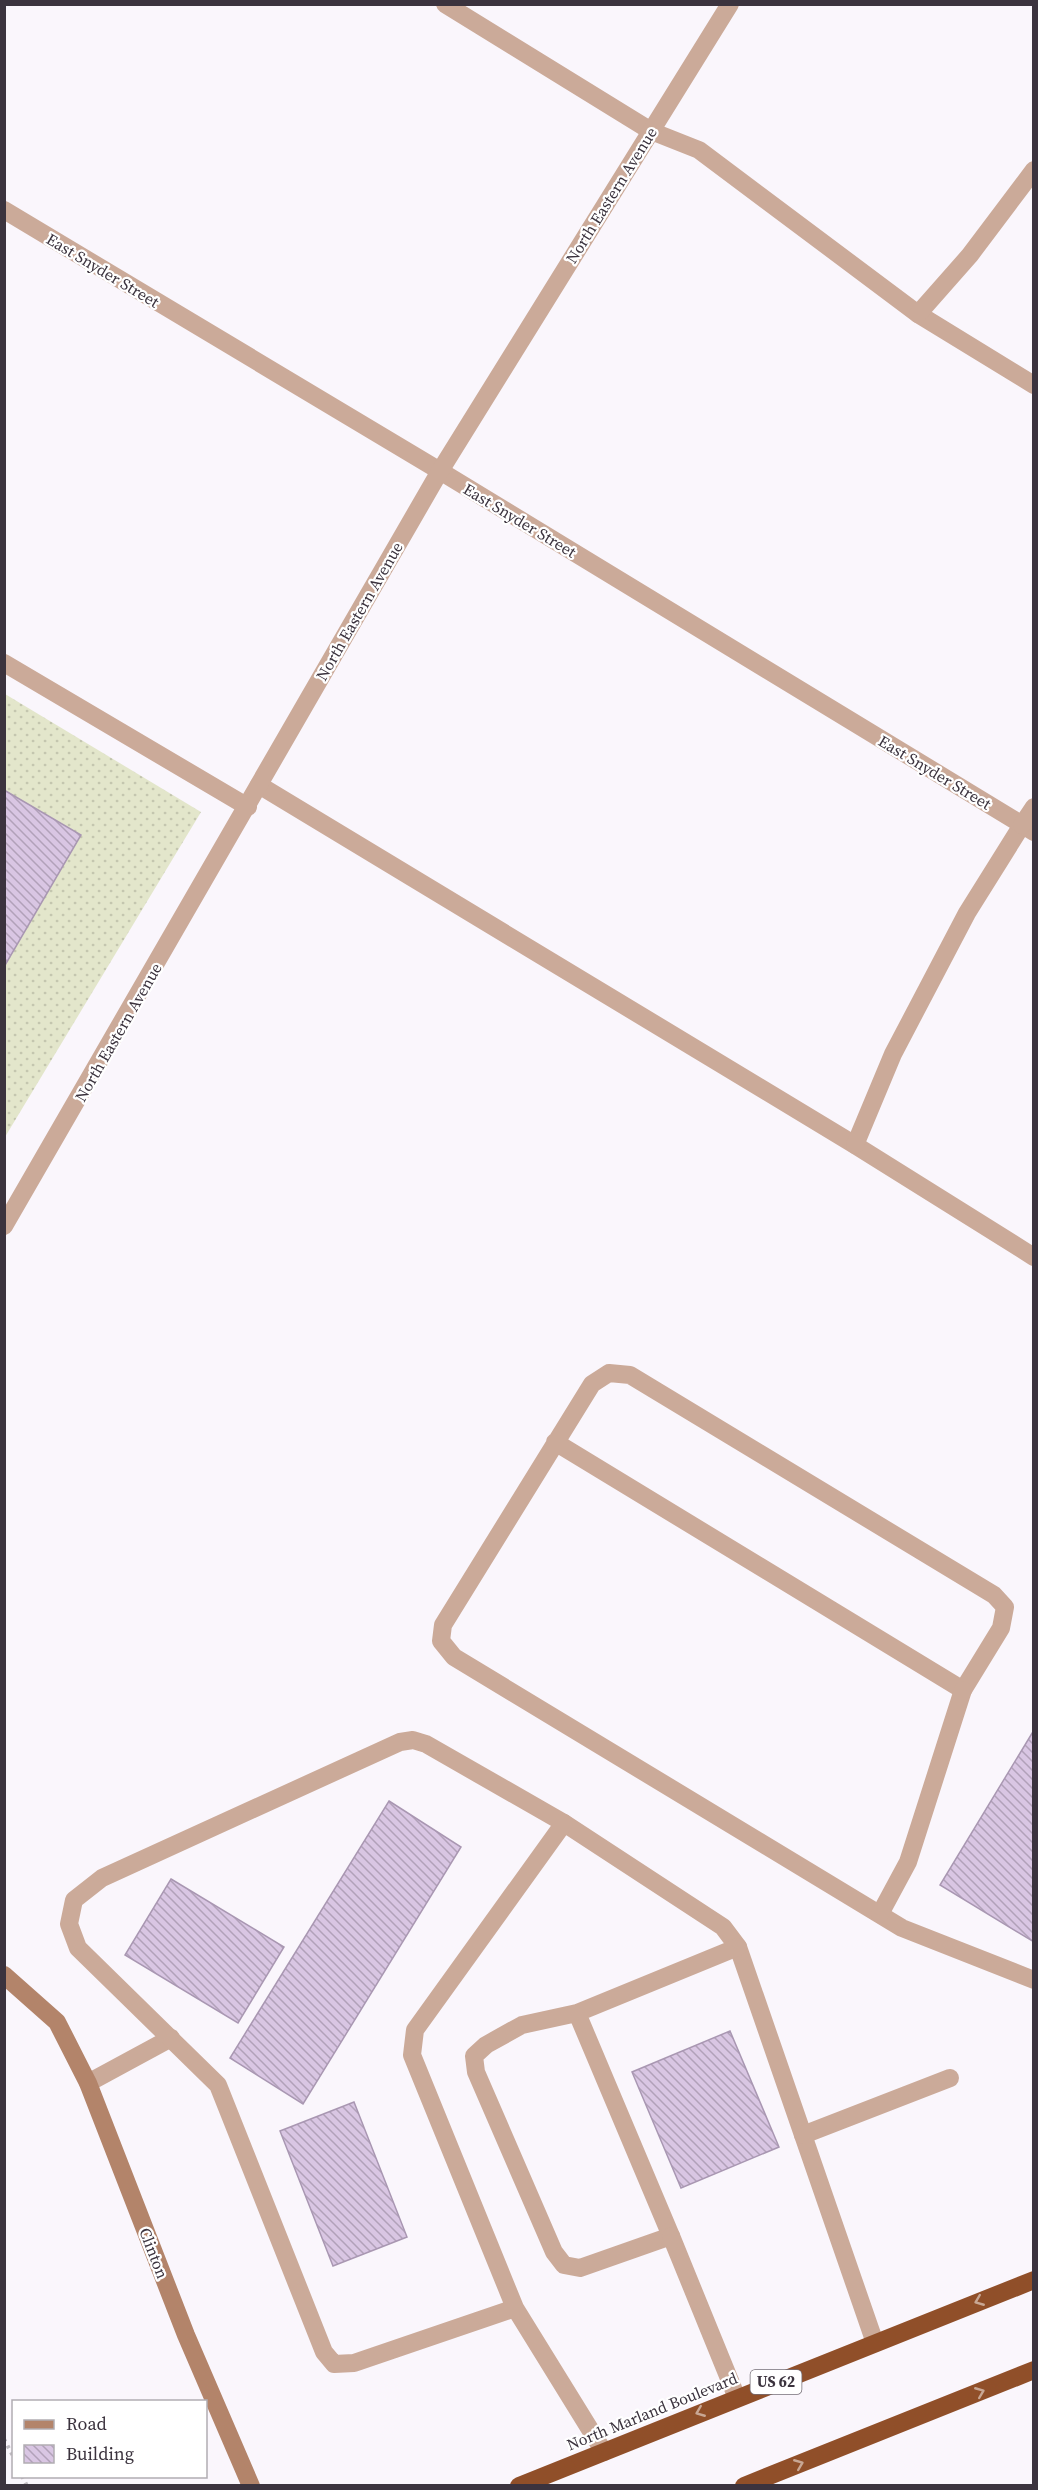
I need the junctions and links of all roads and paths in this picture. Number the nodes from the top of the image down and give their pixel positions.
1 (446, 4) edge
2 (730, 4) edge
3 (651, 131) junction
4 (1034, 170) edge
5 (4, 210) edge
6 (918, 314) junction
7 (1034, 385) edge
8 (440, 471) junction
9 (4, 663) edge
10 (259, 785) junction
11 (248, 807) junction
12 (1034, 807) edge
13 (1028, 829) edge
14 (855, 1145) junction
15 (4, 1226) edge
16 (1034, 1257) edge
17 (555, 1442) junction
18 (963, 1690) junction
19 (564, 1824) junction
20 (880, 1914) junction
21 (738, 1947) junction
22 (4, 1975) edge
23 (1034, 1980) edge
24 (578, 2013) junction
25 (171, 2038) junction
26 (950, 2078) dead end
27 (88, 2083) junction
28 (803, 2135) junction
29 (671, 2236) junction
30 (1034, 2280) edge
31 (515, 2308) junction
32 (875, 2343) junction
33 (1034, 2370) edge
34 (737, 2398) junction
35 (4, 2439) edge
36 (604, 2451) junction
37 (12, 2454) edge
38 (250, 2486) edge
39 (519, 2486) edge
40 (744, 2486) edge

1 - 3 street
2 - 3 street, North Eastern Avenue
3 - 6 street
3 - 8 street, North Eastern Avenue
4 - 6 street
5 - 8 street, East Snyder Street
6 - 7 street
8 - 10 street, North Eastern Avenue
8 - 13 street, East Snyder Street
9 - 11 street
10 - 11 street, North Eastern Avenue
10 - 14 street
11 - 15 street, North Eastern Avenue
12 - 13 street
13 - 14 street
14 - 16 street
17 - 18 street
17 - 18 street
17 - 20 street
18 - 20 street
19 - 21 street
19 - 25 street
19 - 31 street
20 - 23 street
21 - 24 street
21 - 28 street
22 - 27 street, Clinton
24 - 29 street
24 - 29 street
25 - 27 street
25 - 31 street
26 - 28 street
27 - 38 street, Clinton
28 - 32 street
29 - 34 street
30 -> 32 highway, North Marland Boulevard / US 62
31 - 36 street
32 - 34 highway, North Marland Boulevard / US 62
40 -> 33 highway
34 -> 36 highway, North Marland Boulevard / US 62
35 - 37 path
36 - 39 highway, North Marland Boulevard / US 62

